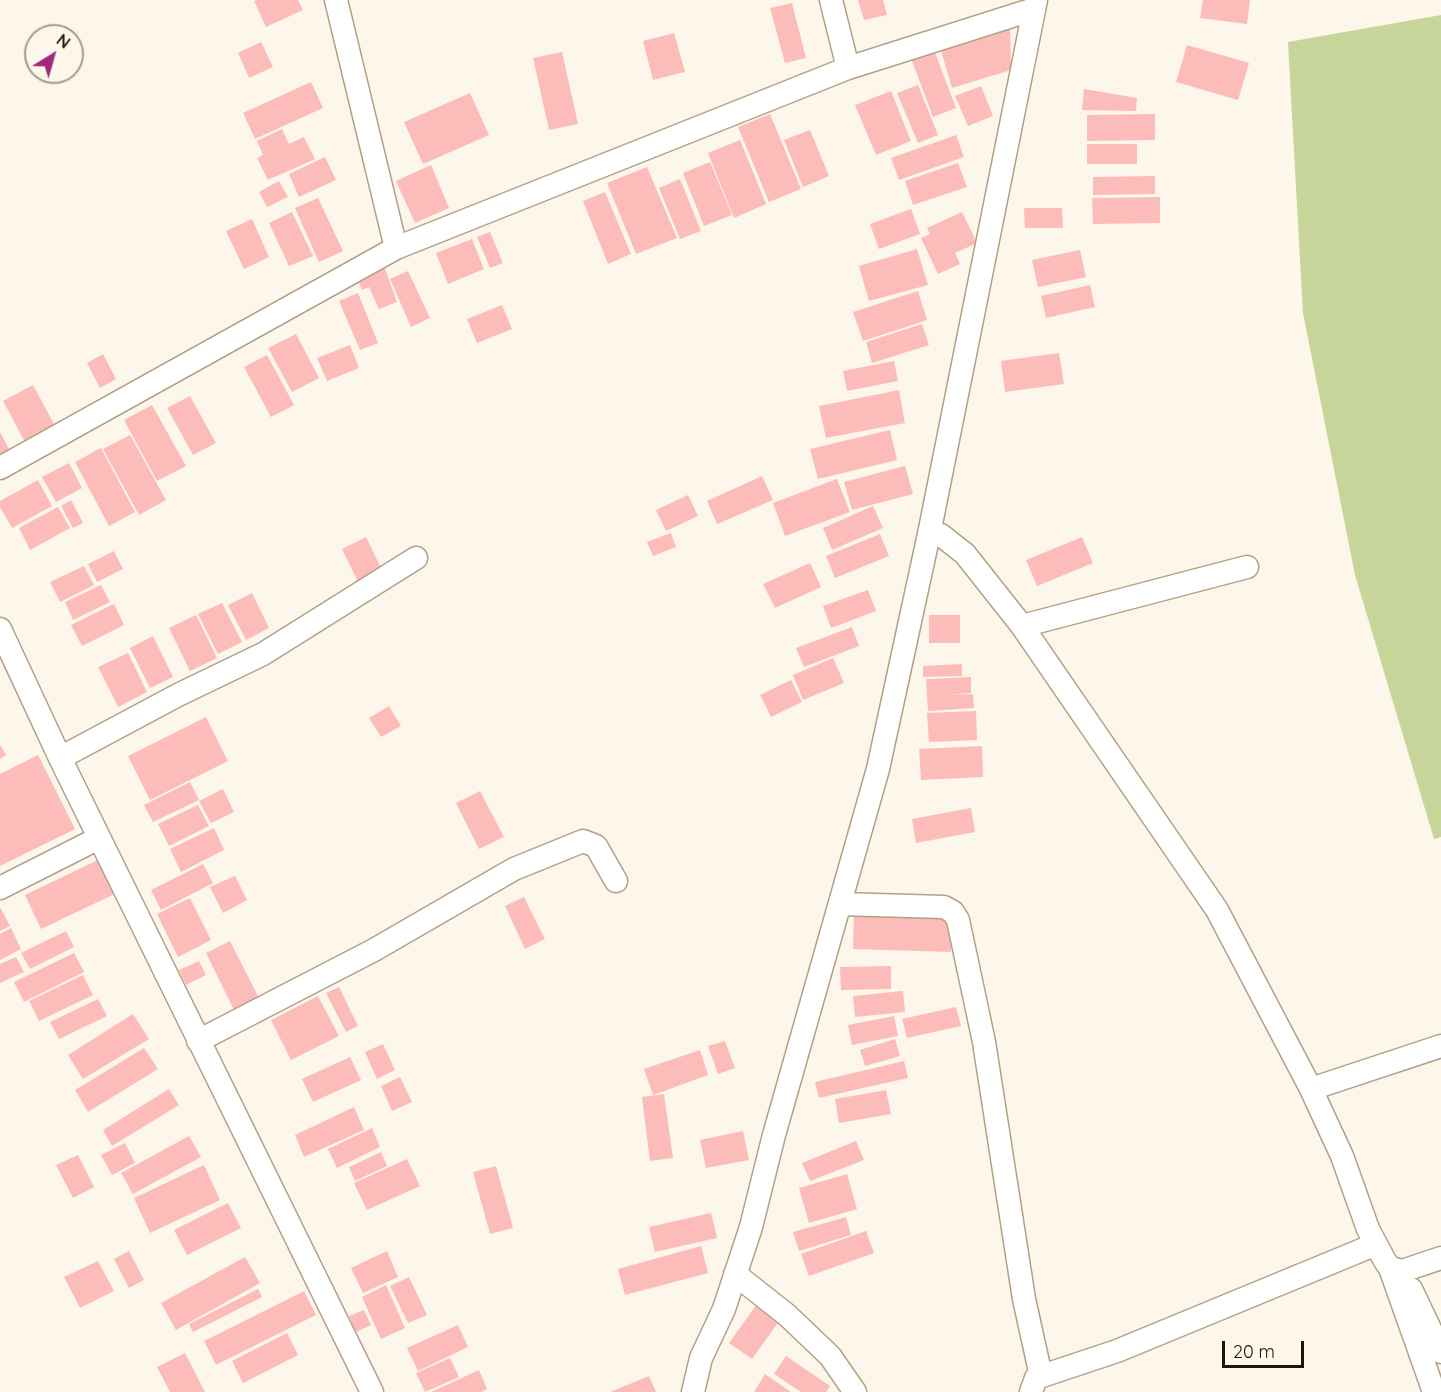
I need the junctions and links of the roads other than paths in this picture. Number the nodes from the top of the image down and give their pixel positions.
1 (336, 0) edge
2 (831, 0) edge
3 (1035, 4) edge
4 (848, 68) junction
5 (396, 248) junction
6 (0, 468) edge
7 (929, 534) junction
8 (416, 558) dead end
9 (1247, 567) dead end
10 (1022, 626) junction
11 (0, 629) edge
12 (60, 758) junction
13 (99, 838) junction
14 (616, 881) dead end
15 (0, 888) edge
16 (840, 904) junction
17 (198, 1041) junction
18 (1441, 1046) edge
19 (1311, 1089) junction
20 (1374, 1245) junction
21 (1441, 1258) edge
22 (1396, 1270) junction
23 (735, 1274) junction
24 (1441, 1352) edge
25 (1036, 1384) edge
26 (372, 1392) edge
27 (693, 1392) edge
28 (855, 1392) edge
29 (1434, 1392) edge

1 - 5 street
2 - 4 street
3 - 4 street
3 - 7 street
4 - 5 street
5 - 6 street
7 - 10 street
7 - 16 street
8 - 12 street
9 - 10 street
10 - 19 street
11 - 12 street
12 - 13 street
13 - 15 street
13 - 17 street
14 - 17 street
16 - 23 street
16 - 25 street
17 - 26 street
18 - 19 street
19 - 20 street
20 - 22 street
20 - 25 street
21 - 22 street
22 - 24 street
22 - 29 street
23 - 27 street
23 - 28 street

